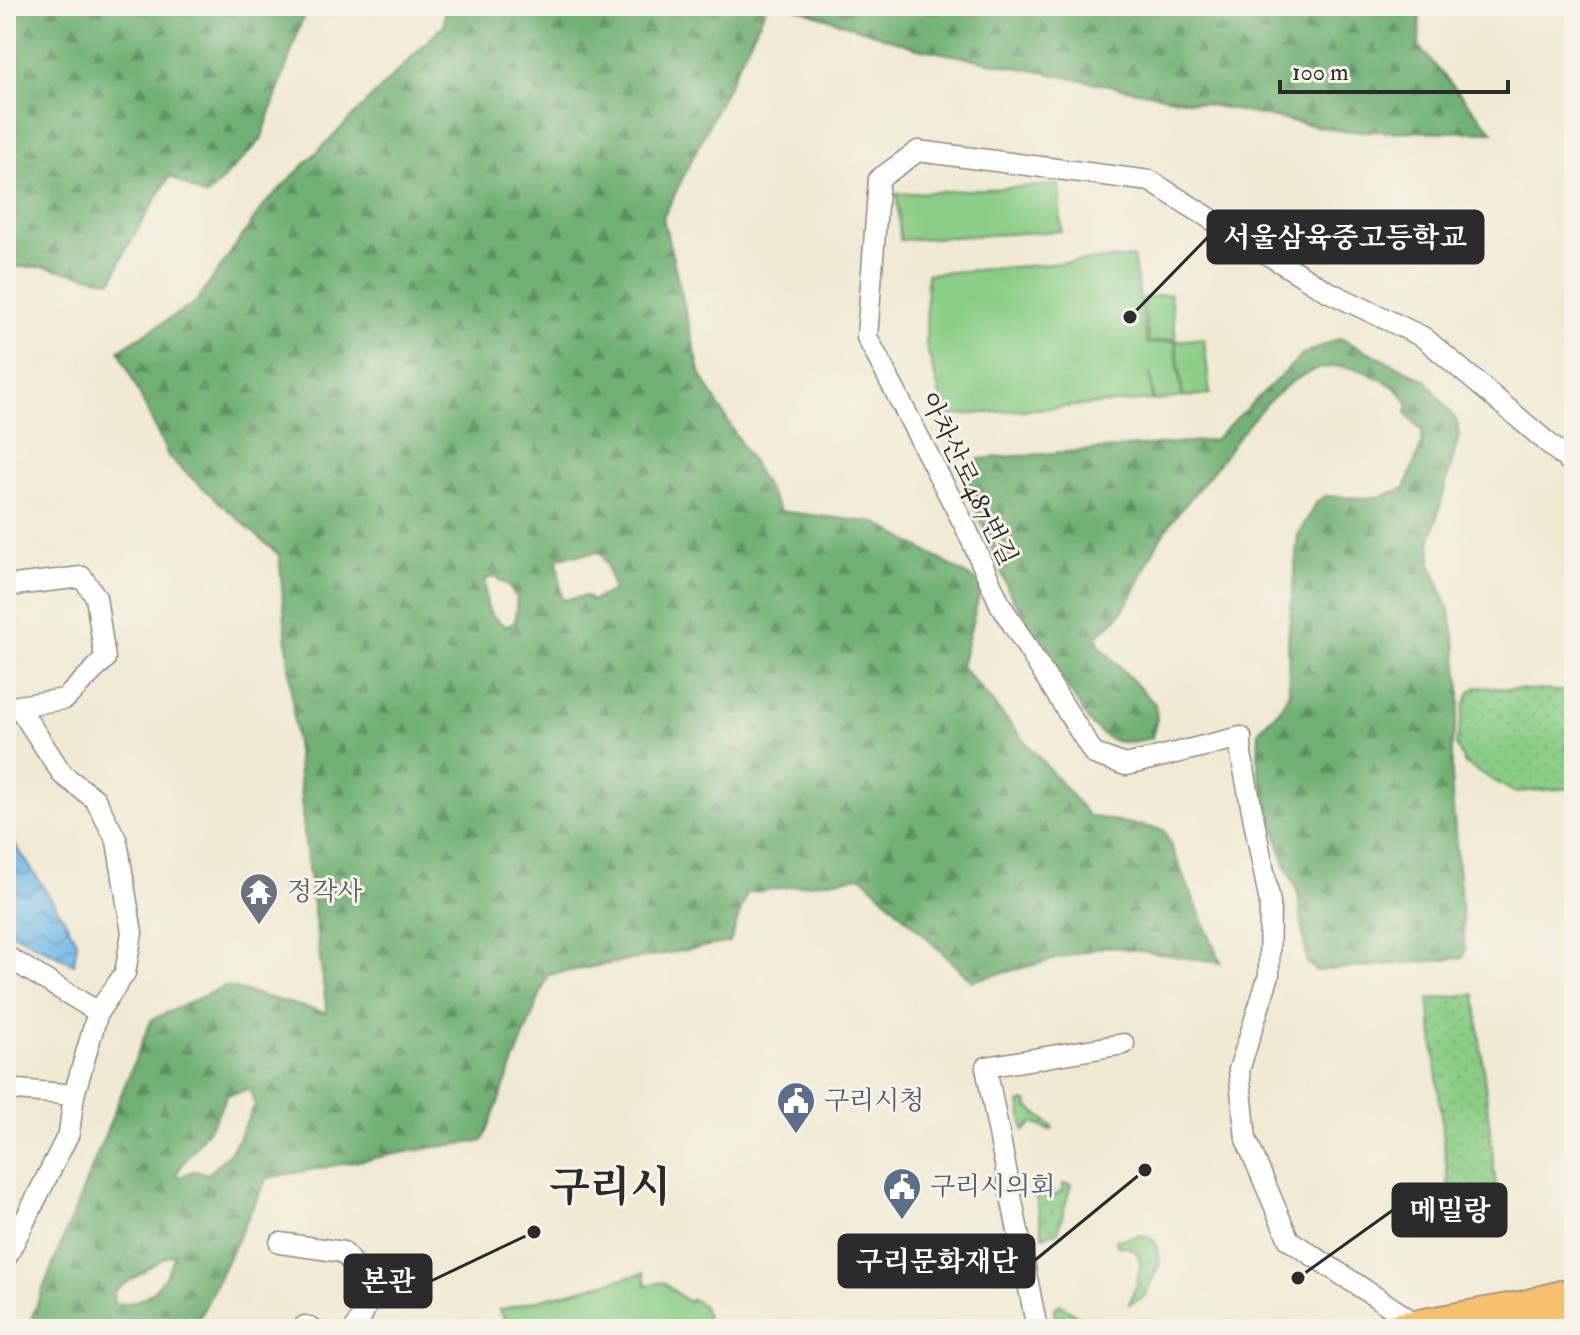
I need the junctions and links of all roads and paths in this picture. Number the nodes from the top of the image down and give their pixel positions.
1 (1574, 465) edge
2 (6, 586) edge
3 (12, 707) edge
4 (6, 956) edge
5 (98, 1012) junction
6 (1124, 1044) dead end
7 (6, 1089) edge
8 (74, 1095) junction
9 (280, 1243) dead end
10 (6, 1258) edge
11 (1574, 1290) edge
12 (1574, 1313) edge
13 (1525, 1319) edge
14 (1415, 1323) junction
15 (301, 1329) edge
16 (312, 1329) edge
17 (355, 1329) edge
18 (1037, 1329) edge
19 (1383, 1329) edge
20 (1497, 1329) edge

1 - 14 street, 아차산로487번길
2 - 3 street
3 - 5 street
4 - 5 street
5 - 8 street
6 - 18 street
7 - 8 street
8 - 10 street
9 - 17 street
11 - 13 main road
12 - 13 main road
13 - 14 main road
13 - 20 main road
14 - 19 main road
15 - 16 street

